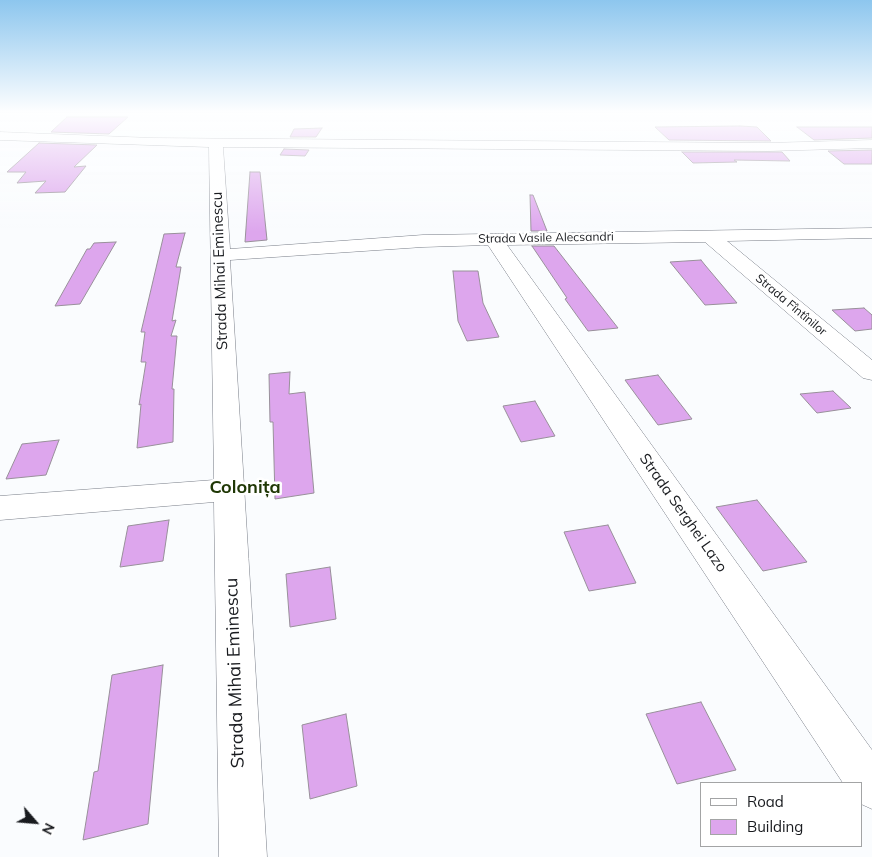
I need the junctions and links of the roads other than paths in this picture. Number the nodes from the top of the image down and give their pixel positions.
1 (216, 152) edge
2 (872, 234) edge
3 (710, 236) junction
4 (493, 239) junction
5 (220, 255) junction
6 (872, 373) edge
7 (228, 490) junction
8 (0, 508) edge
9 (872, 787) edge
10 (243, 857) edge

1 - 5 street, Strada Mihai Eminescu
2 - 3 street, Strada Vasile Alecsandri
3 - 4 street, Strada Vasile Alecsandri
3 - 6 street, Strada Fîntînilor
4 - 5 street, Strada Vasile Alecsandri
4 - 9 street, Strada Serghei Lazo
5 - 7 street, Strada Mihai Eminescu
7 - 8 street
7 - 10 street, Strada Mihai Eminescu

